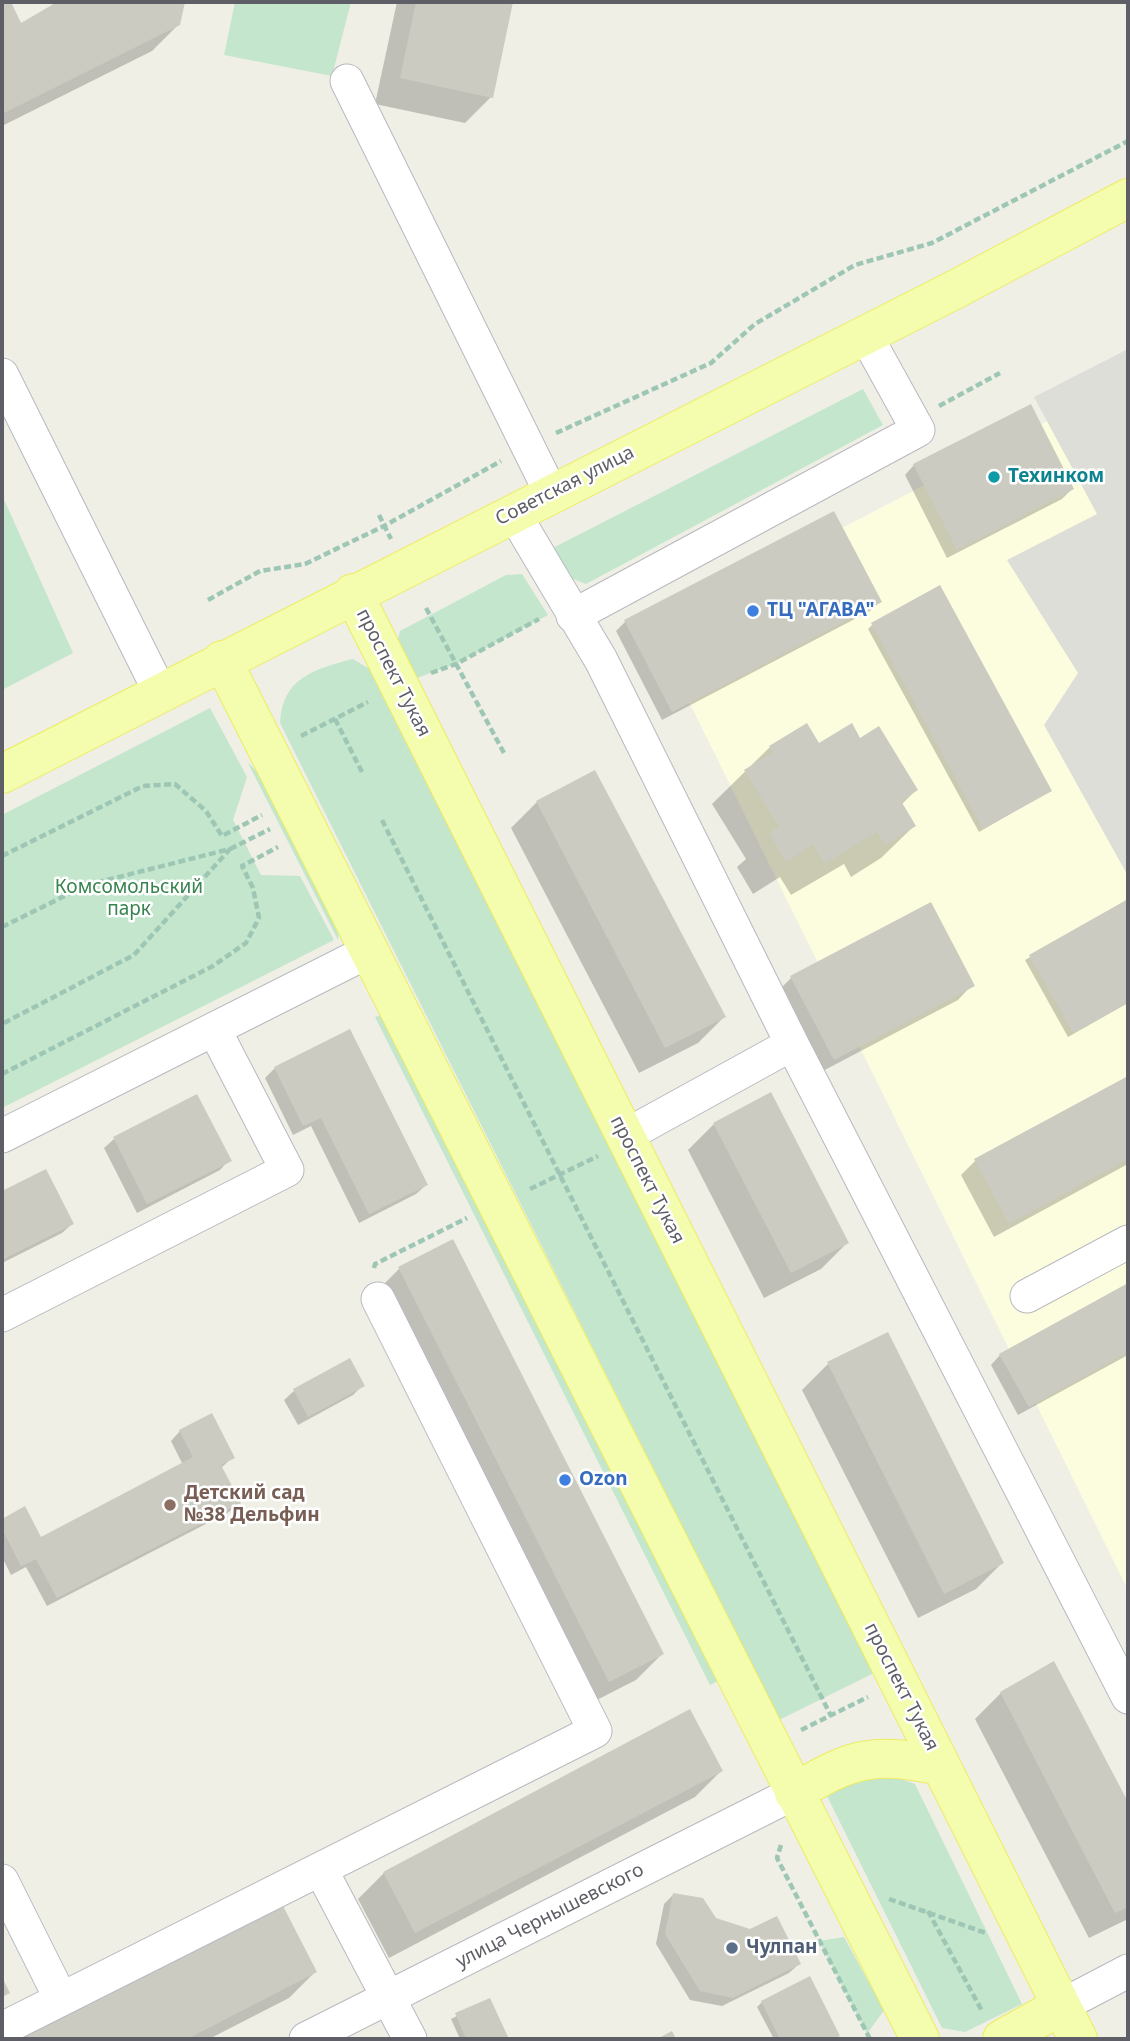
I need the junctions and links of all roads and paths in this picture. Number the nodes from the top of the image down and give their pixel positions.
1 (347, 81) dead end
2 (1128, 141) edge
3 (1128, 198) edge
4 (865, 334) junction
5 (2, 375) edge
6 (528, 446) junction
7 (551, 493) junction
8 (513, 512) junction
9 (379, 515) dead end
10 (384, 526) junction
11 (394, 546) dead end
12 (353, 593) junction
13 (208, 600) dead end
14 (426, 608) dead end
15 (573, 616) junction
16 (222, 660) junction
17 (160, 692) junction
18 (372, 700) dead end
19 (335, 719) junction
20 (289, 741) dead end
21 (504, 753) dead end
22 (362, 772) dead end
23 (2, 774) edge
24 (272, 809) dead end
25 (382, 820) dead end
26 (280, 824) dead end
27 (289, 842) dead end
28 (230, 849) junction
29 (2, 856) edge
30 (2, 927) edge
31 (369, 951) junction
32 (2, 1024) edge
33 (214, 1029) junction
34 (792, 1044) junction
35 (2, 1074) edge
36 (2, 1136) edge
37 (613, 1145) junction
38 (561, 1174) junction
39 (527, 1190) dead end
40 (474, 1214) dead end
41 (1128, 1242) edge
42 (1027, 1296) dead end
43 (378, 1299) joint
44 (2, 1315) edge
45 (875, 1694) dead end
46 (1128, 1697) edge
47 (831, 1716) junction
48 (791, 1735) dead end
49 (941, 1766) junction
50 (794, 1793) junction
51 (785, 1834) dead end
52 (321, 1870) junction
53 (2, 1881) edge
54 (876, 1895) dead end
55 (928, 1911) junction
56 (987, 1934) dead end
57 (1128, 1971) edge
58 (389, 1997) junction
59 (61, 1999) junction
60 (1069, 2023) edge
61 (993, 2028) edge
62 (2, 2029) edge
63 (923, 2034) edge
64 (306, 2039) edge
65 (410, 2039) edge
66 (870, 2039) edge

1 - 6 street
2 - 6 path
3 - 4 main road, Советская улица
4 - 7 main road, Советская улица
4 - 15 street
5 - 17 street
6 - 7 street
6 - 10 path
7 - 8 main road, Советская улица
8 - 12 main road, Советская улица
8 - 15 street
9 - 10 path
10 - 11 path
10 - 13 path
12 - 16 main road, Советская улица
12 - 37 main road, проспект Тукая
14 - 21 path
15 - 34 street
16 - 17 main road, Советская улица
16 - 31 main road
17 - 23 main road, Советская улица
18 - 19 path
19 - 20 path
19 - 22 path
24 - 29 path
25 - 38 path
26 - 28 path
27 - 35 path
28 - 30 path
28 - 32 path
31 - 33 street
31 - 50 main road
33 - 36 street
33 - 44 street
34 - 37 street
34 - 46 street
37 - 38 path
37 - 49 main road, проспект Тукая
38 - 39 path
38 - 47 path
40 - 43 path
41 - 42 street
43 - 52 street
45 - 47 path
47 - 48 path
49 - 50 main road, проспект Тукая
49 - 60 main road, проспект Тукая
50 - 58 street, улица Чернышевского
50 - 63 main road
51 - 66 path
52 - 58 street
52 - 59 street
53 - 59 street
54 - 55 path
55 - 56 path
55 - 61 path
57 - 60 street
58 - 64 street, улица Чернышевского
58 - 65 street
59 - 62 street
60 - 61 main road

